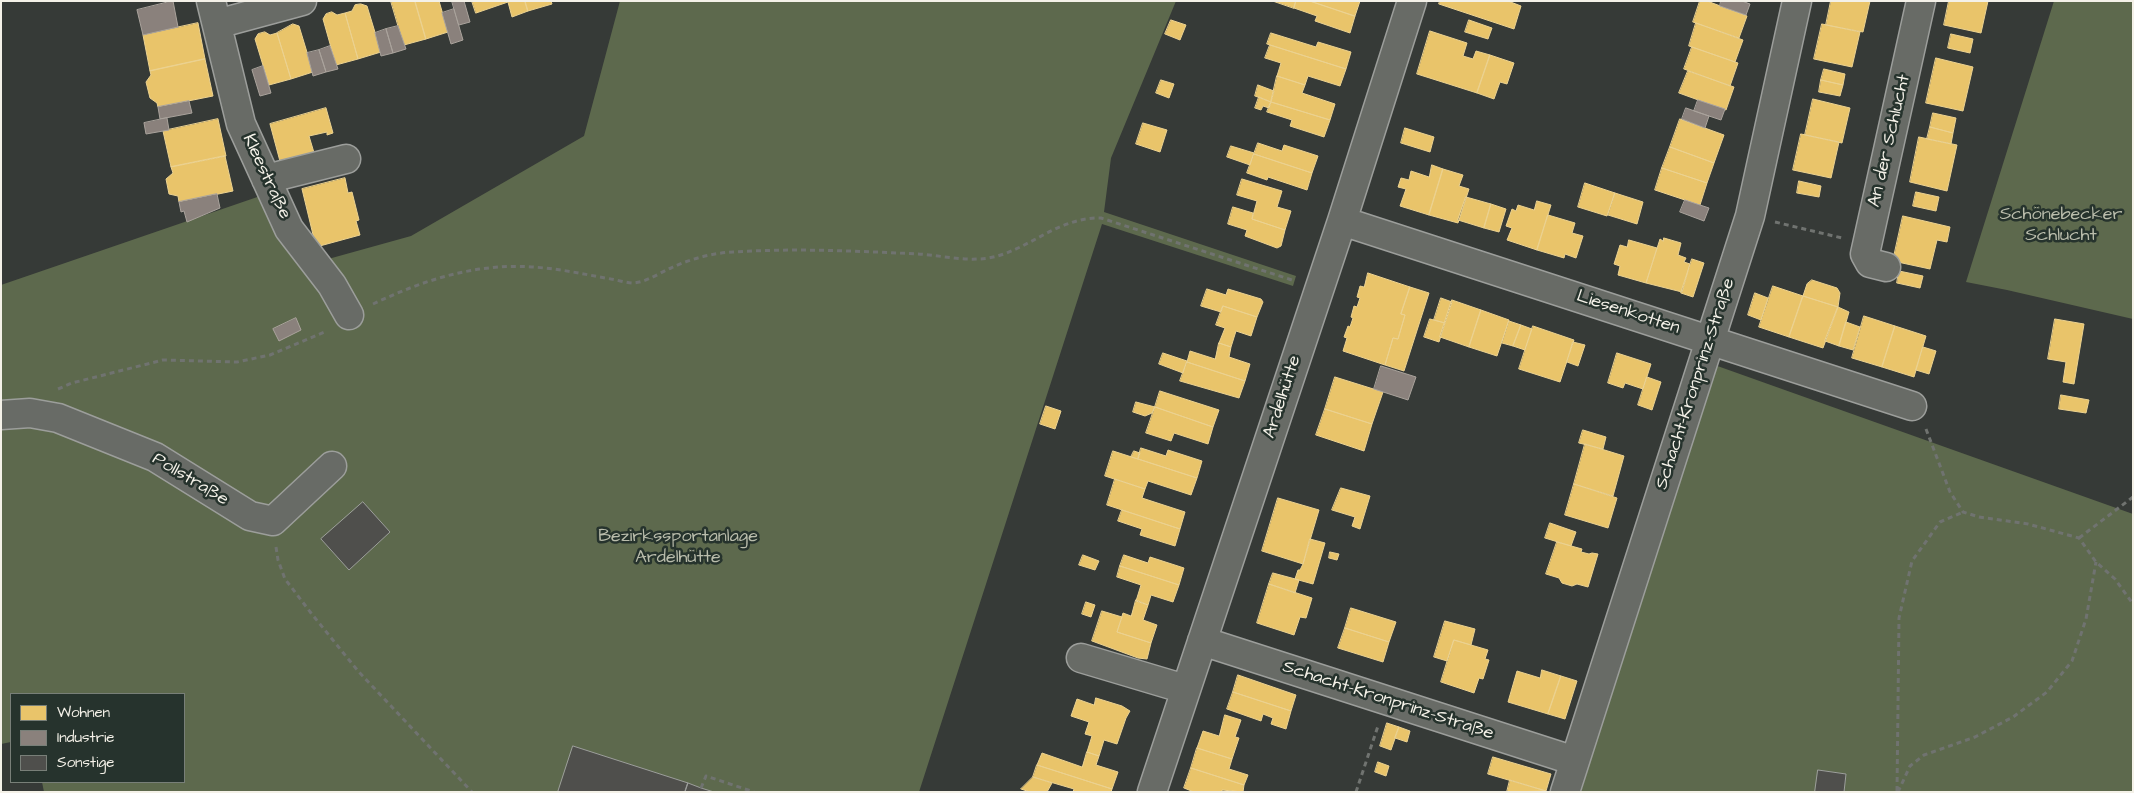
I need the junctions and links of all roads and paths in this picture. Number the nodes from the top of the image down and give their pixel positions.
1 (302, 1) edge
2 (1412, 1) edge
3 (1797, 1) edge
4 (1921, 1) edge
5 (214, 13) edge
6 (346, 159) dead end
7 (266, 179) junction
8 (1750, 216) junction
9 (1342, 221) junction
10 (1867, 244) junction
11 (1886, 267) dead end
12 (1319, 289) junction
13 (349, 315) junction
14 (1710, 339) junction
15 (1912, 406) joint
16 (30, 413) junction
17 (1, 415) edge
18 (332, 466) dead end
19 (2133, 497) edge
20 (1964, 512) junction
21 (273, 521) junction
22 (2079, 538) junction
23 (2096, 562) junction
24 (2133, 604) edge
25 (1202, 641) junction
26 (1081, 658) dead end
27 (1185, 689) junction
28 (1386, 701) junction
29 (1574, 761) junction
30 (701, 788) dead end
31 (472, 792) edge
32 (754, 792) edge
33 (1152, 792) edge
34 (1356, 792) edge
35 (1565, 792) edge
36 (1898, 792) edge

1 - 5 street, Kleestraße
2 - 9 street, Ardelhütte
3 - 8 street, Schacht-Kronprinz-Straße
4 - 10 street, An der Schlucht
5 - 7 street, Kleestraße
6 - 7 street
7 - 13 street, Kleestraße
8 - 10 path
8 - 14 street, Schacht-Kronprinz-Straße
9 - 12 street, Ardelhütte
9 - 14 street, Liesenkotten
10 - 11 street
12 - 13 path
12 - 25 street, Ardelhütte
13 - 16 path
14 - 15 street, Liesenkotten
14 - 29 street, Schacht-Kronprinz-Straße
15 - 20 path
16 - 17 street, Pollstraße
16 - 21 street, Pollstraße
18 - 21 street
19 - 22 path
20 - 22 path
20 - 36 path
21 - 31 path
22 - 23 path
23 - 24 path
23 - 36 path
25 - 27 street, Ardelhütte
25 - 28 street, Schacht-Kronprinz-Straße
26 - 27 street
27 - 33 street, Ardelhütte
28 - 29 street, Schacht-Kronprinz-Straße
28 - 34 path
29 - 35 street, Schacht-Kronprinz-Straße
30 - 32 path

